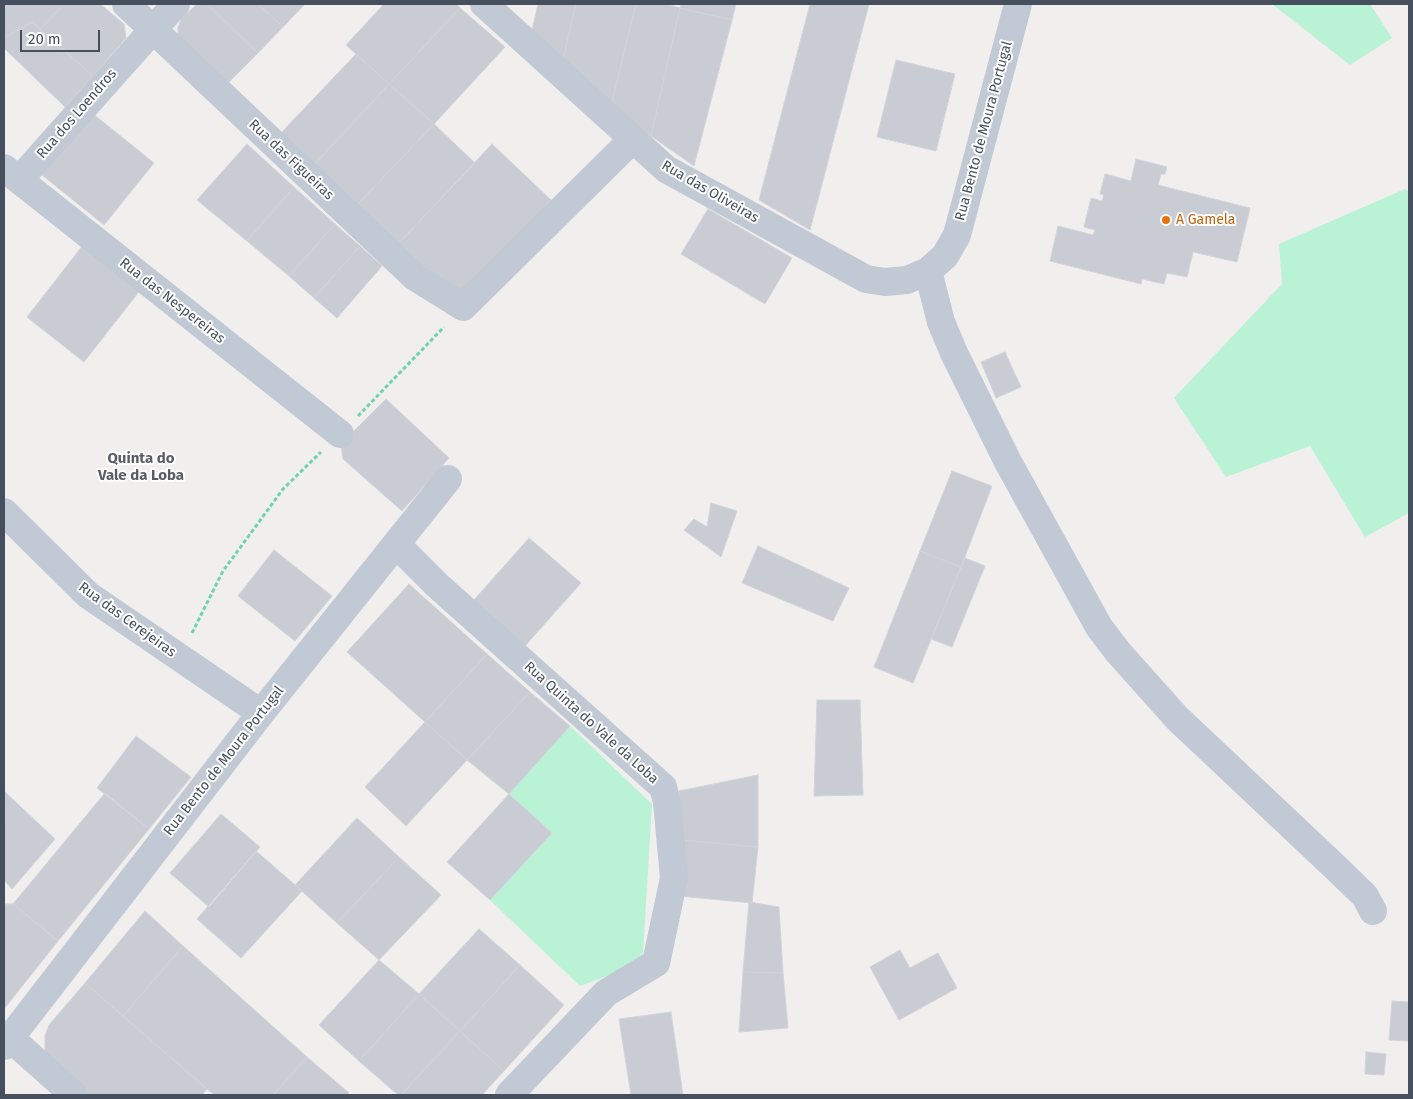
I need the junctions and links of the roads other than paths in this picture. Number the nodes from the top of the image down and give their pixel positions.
1 (126, 4) edge
2 (176, 4) edge
3 (484, 4) edge
4 (1018, 4) edge
5 (152, 28) junction
6 (633, 139) junction
7 (11, 174) edge
8 (936, 263) junction
9 (340, 434) road end
10 (448, 479) dead end
11 (4, 512) edge
12 (396, 544) junction
13 (261, 713) junction
14 (1373, 911) dead end
15 (7, 1042) edge
16 (74, 1095) edge
17 (509, 1095) edge

1 - 5 street, Rua das Figueiras
2 - 5 street, Rua dos Loendros
3 - 6 street, Rua das Oliveiras
4 - 8 street, Rua Bento de Moura Portugal
5 - 6 street, Rua das Figueiras
5 - 7 street, Rua dos Loendros
6 - 8 street, Rua das Oliveiras
7 - 9 street, Rua das Nespereiras
8 - 14 street
10 - 12 street, Rua Bento de Moura Portugal
11 - 13 street, Rua das Cerejeiras
12 - 13 street, Rua Bento de Moura Portugal
12 - 17 street, Rua Quinta do Vale da Loba
13 - 15 street, Rua Bento de Moura Portugal
15 - 16 street

